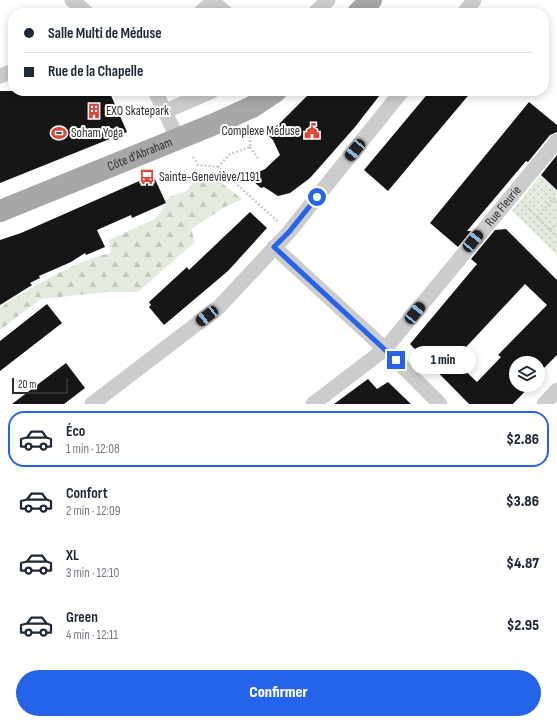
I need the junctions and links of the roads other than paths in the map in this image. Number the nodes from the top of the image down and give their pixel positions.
1 (72, 0) edge
2 (328, 0) edge
3 (371, 0) edge
4 (474, 0) edge
5 (213, 1) edge
6 (81, 8) edge
7 (205, 8) edge
8 (221, 8) edge
9 (320, 8) edge
10 (363, 8) edge
11 (468, 8) edge
12 (158, 96) edge
13 (200, 96) edge
14 (268, 96) edge
15 (398, 96) edge
16 (166, 111) junction
17 (178, 139) junction
18 (557, 141) edge
19 (0, 211) edge
20 (274, 247) junction
21 (385, 349) junction
22 (557, 390) edge
23 (94, 403) edge
24 (313, 404) edge
25 (440, 404) edge
26 (544, 404) edge

1 - 6 street
2 - 9 street
3 - 10 main road
4 - 11 street
5 - 7 street
5 - 8 street
12 - 16 street
13 - 16 street
14 - 17 main road, Côte d'Abraham
15 - 20 street
16 - 17 street
17 - 19 main road, Côte d'Abraham
18 - 21 street, Rue Fleurie
20 - 21 street
20 - 23 street
21 - 24 street, Rue Fleurie
21 - 25 street
22 - 26 street

